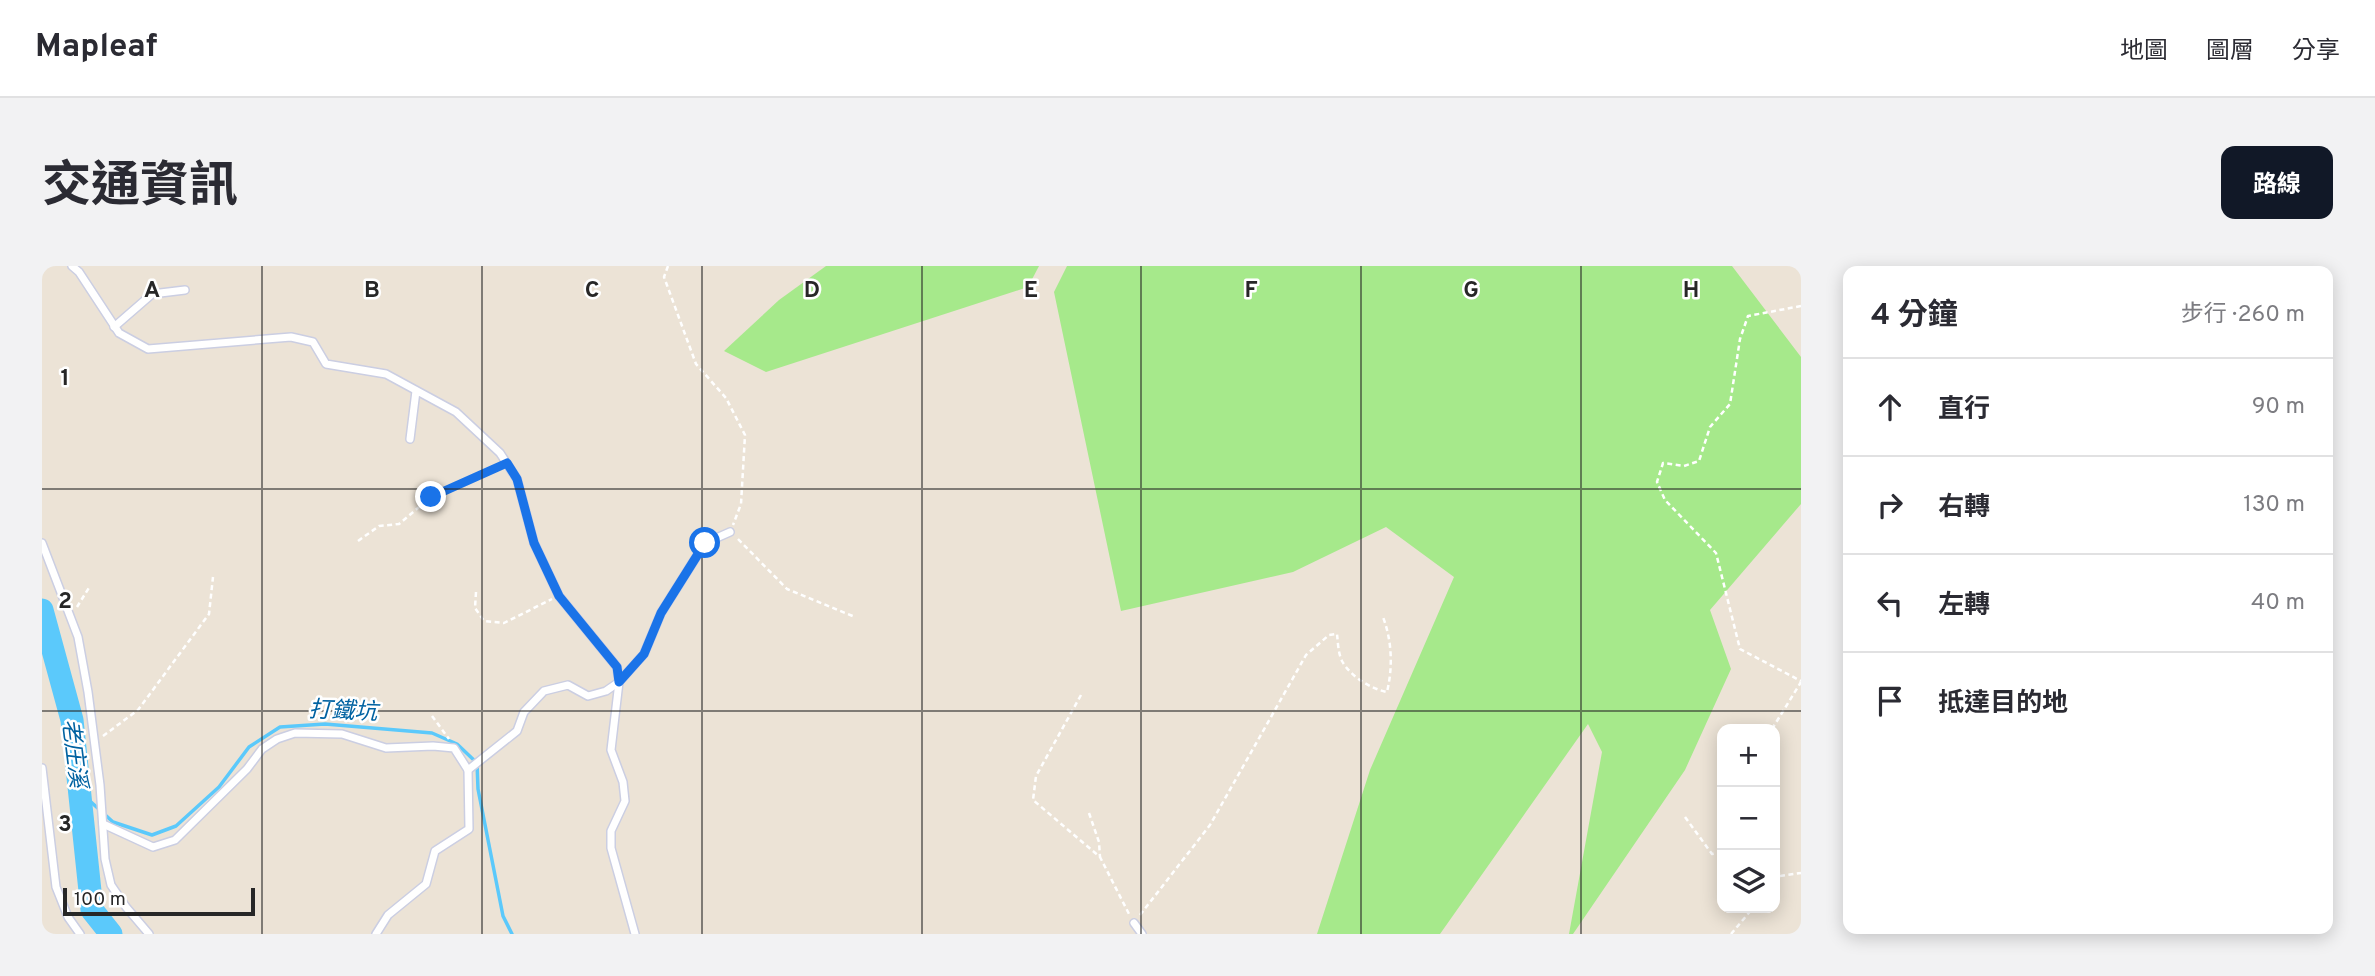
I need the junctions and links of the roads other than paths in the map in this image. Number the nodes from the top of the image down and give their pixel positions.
1 (72, 266) edge
2 (185, 290) dead end
3 (114, 327) junction
4 (416, 391) junction
5 (410, 439) dead end
6 (730, 532) road end
7 (42, 543) edge
8 (619, 682) junction
9 (42, 768) edge
10 (468, 769) junction
11 (103, 824) junction
12 (1134, 923) road end
13 (80, 934) edge
14 (149, 934) edge
15 (376, 934) edge
16 (635, 934) edge
17 (1142, 934) edge

1 - 3 lane
2 - 3 lane
3 - 4 lane
4 - 5 lane
4 - 8 lane
6 - 8 lane
7 - 11 lane
8 - 10 lane
8 - 16 lane
9 - 13 lane
10 - 11 lane
10 - 15 lane
11 - 14 lane
12 - 17 lane

